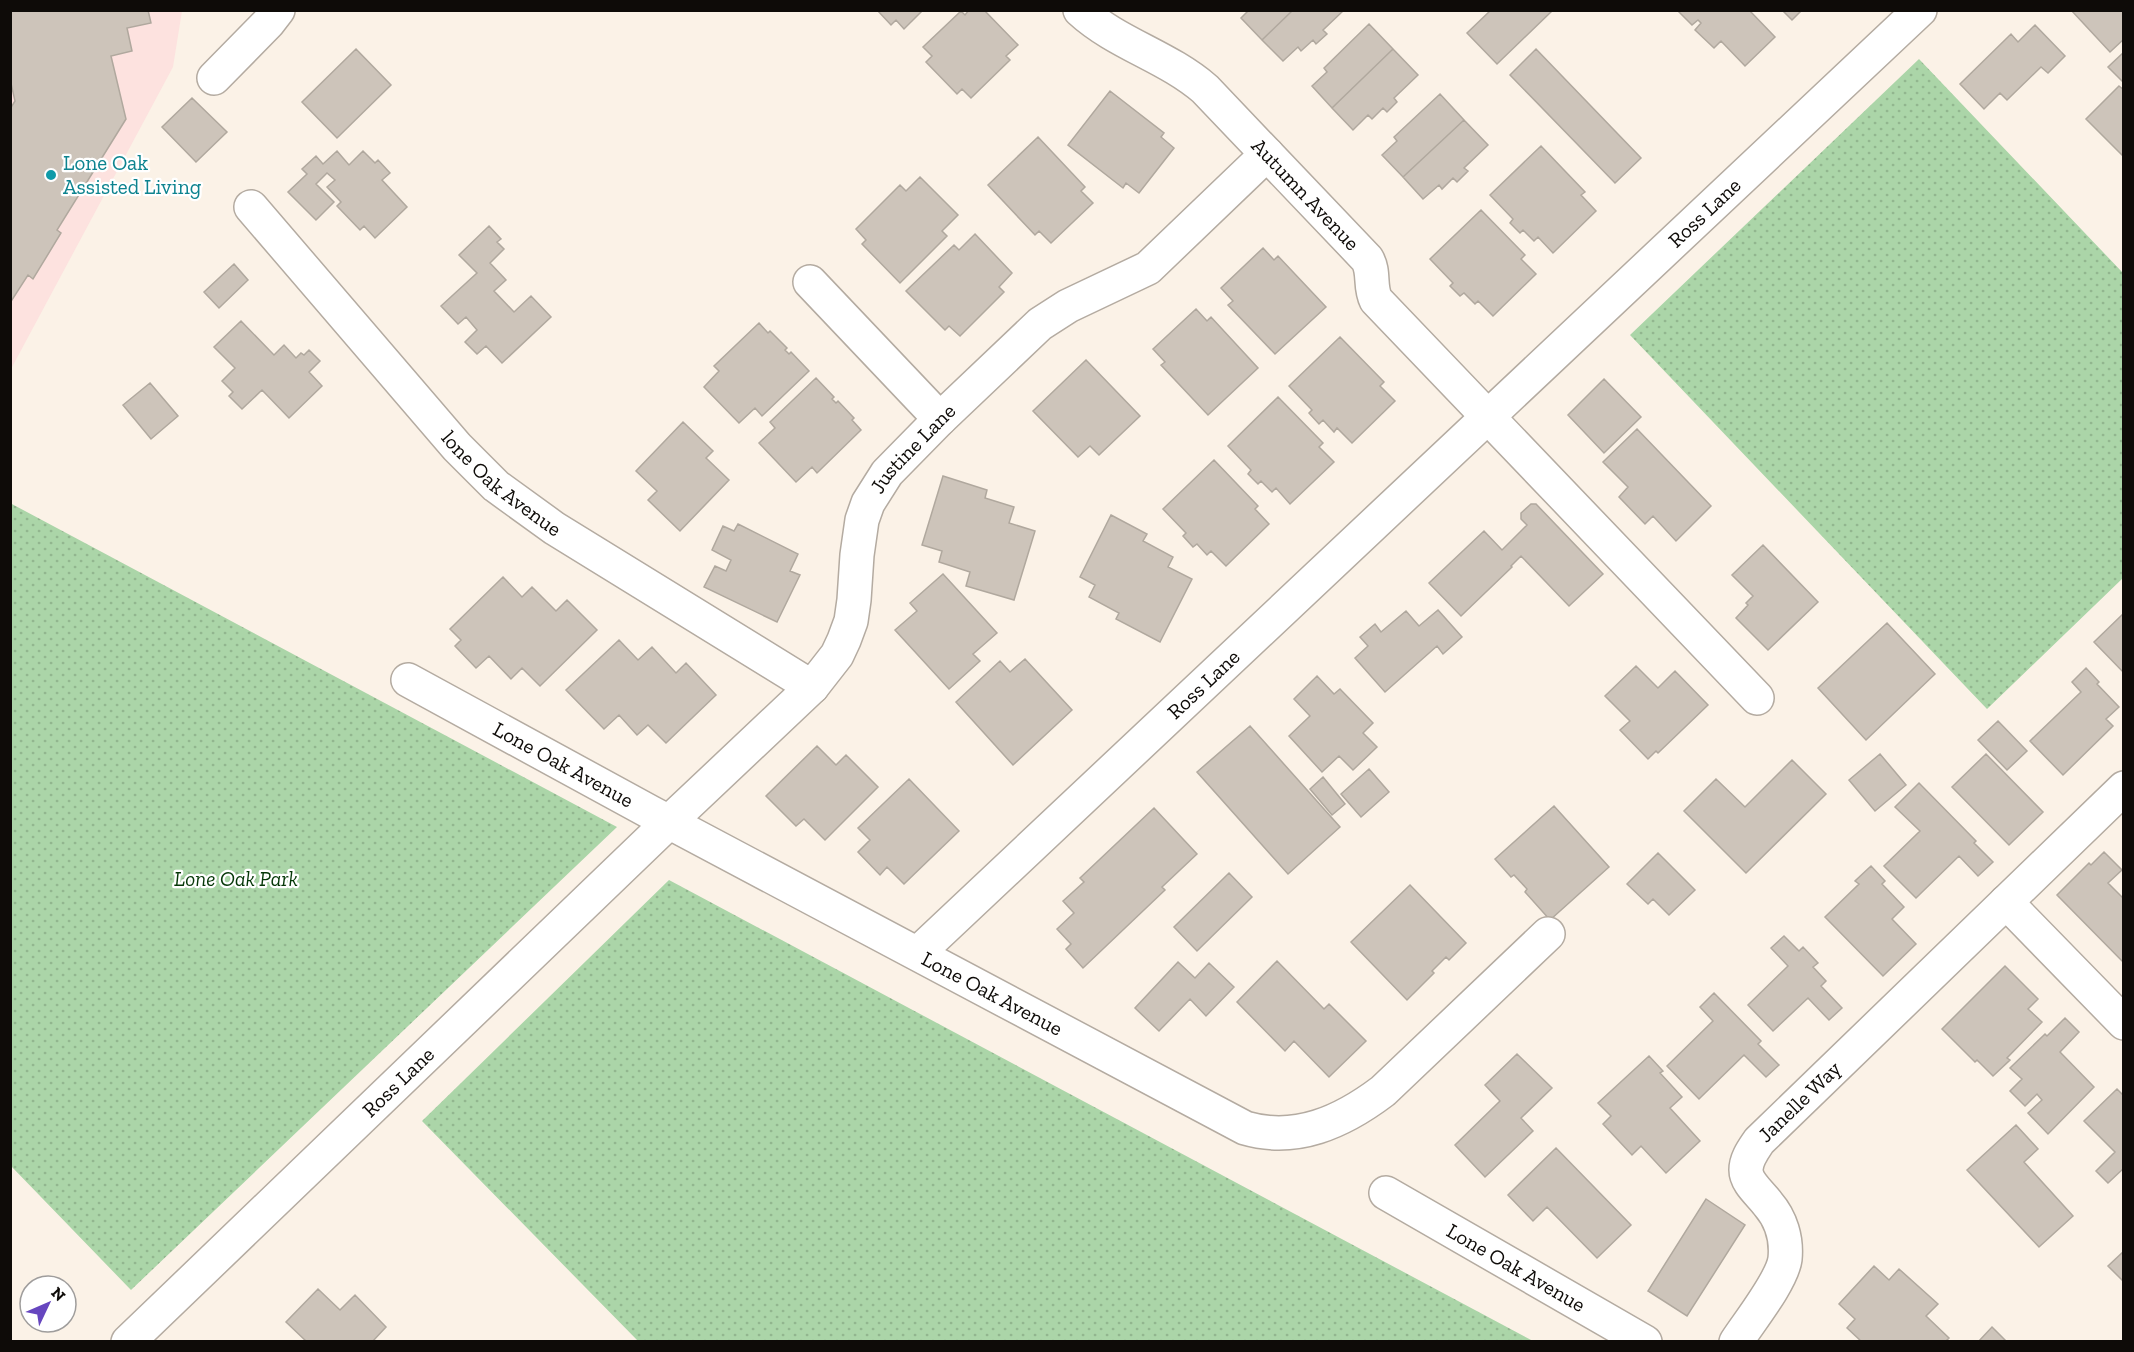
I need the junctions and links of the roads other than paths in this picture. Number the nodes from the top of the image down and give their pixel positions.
1 (278, 10) edge
2 (1080, 10) edge
3 (1920, 10) edge
4 (214, 78) dead end
5 (1267, 154) junction
6 (251, 207) dead end
7 (810, 282) dead end
8 (1489, 416) junction
9 (940, 419) junction
10 (408, 680) dead end
11 (812, 687) junction
12 (1757, 698) dead end
13 (2124, 788) edge
14 (669, 822) junction
15 (2006, 902) junction
16 (1548, 934) dead end
17 (918, 953) junction
18 (2124, 1023) edge
19 (1386, 1193) dead end
20 (128, 1341) edge
21 (1645, 1341) edge
22 (1736, 1341) edge

1 - 4 street
2 - 5 street, Autumn Avenue
3 - 8 street, Ross Lane
5 - 8 street, Autumn Avenue
5 - 9 street, Justine Lane
6 - 11 street, lone Oak Avenue
7 - 9 street
8 - 12 street
8 - 17 street, Ross Lane
9 - 11 street, Justine Lane
10 - 14 street, Lone Oak Avenue
11 - 14 street, Justine Lane
13 - 15 street, Janelle Way
14 - 17 street, Lone Oak Avenue
14 - 20 street, Ross Lane
15 - 18 street
15 - 22 street, Janelle Way
16 - 17 street, Lone Oak Avenue
19 - 21 street, Lone Oak Avenue

